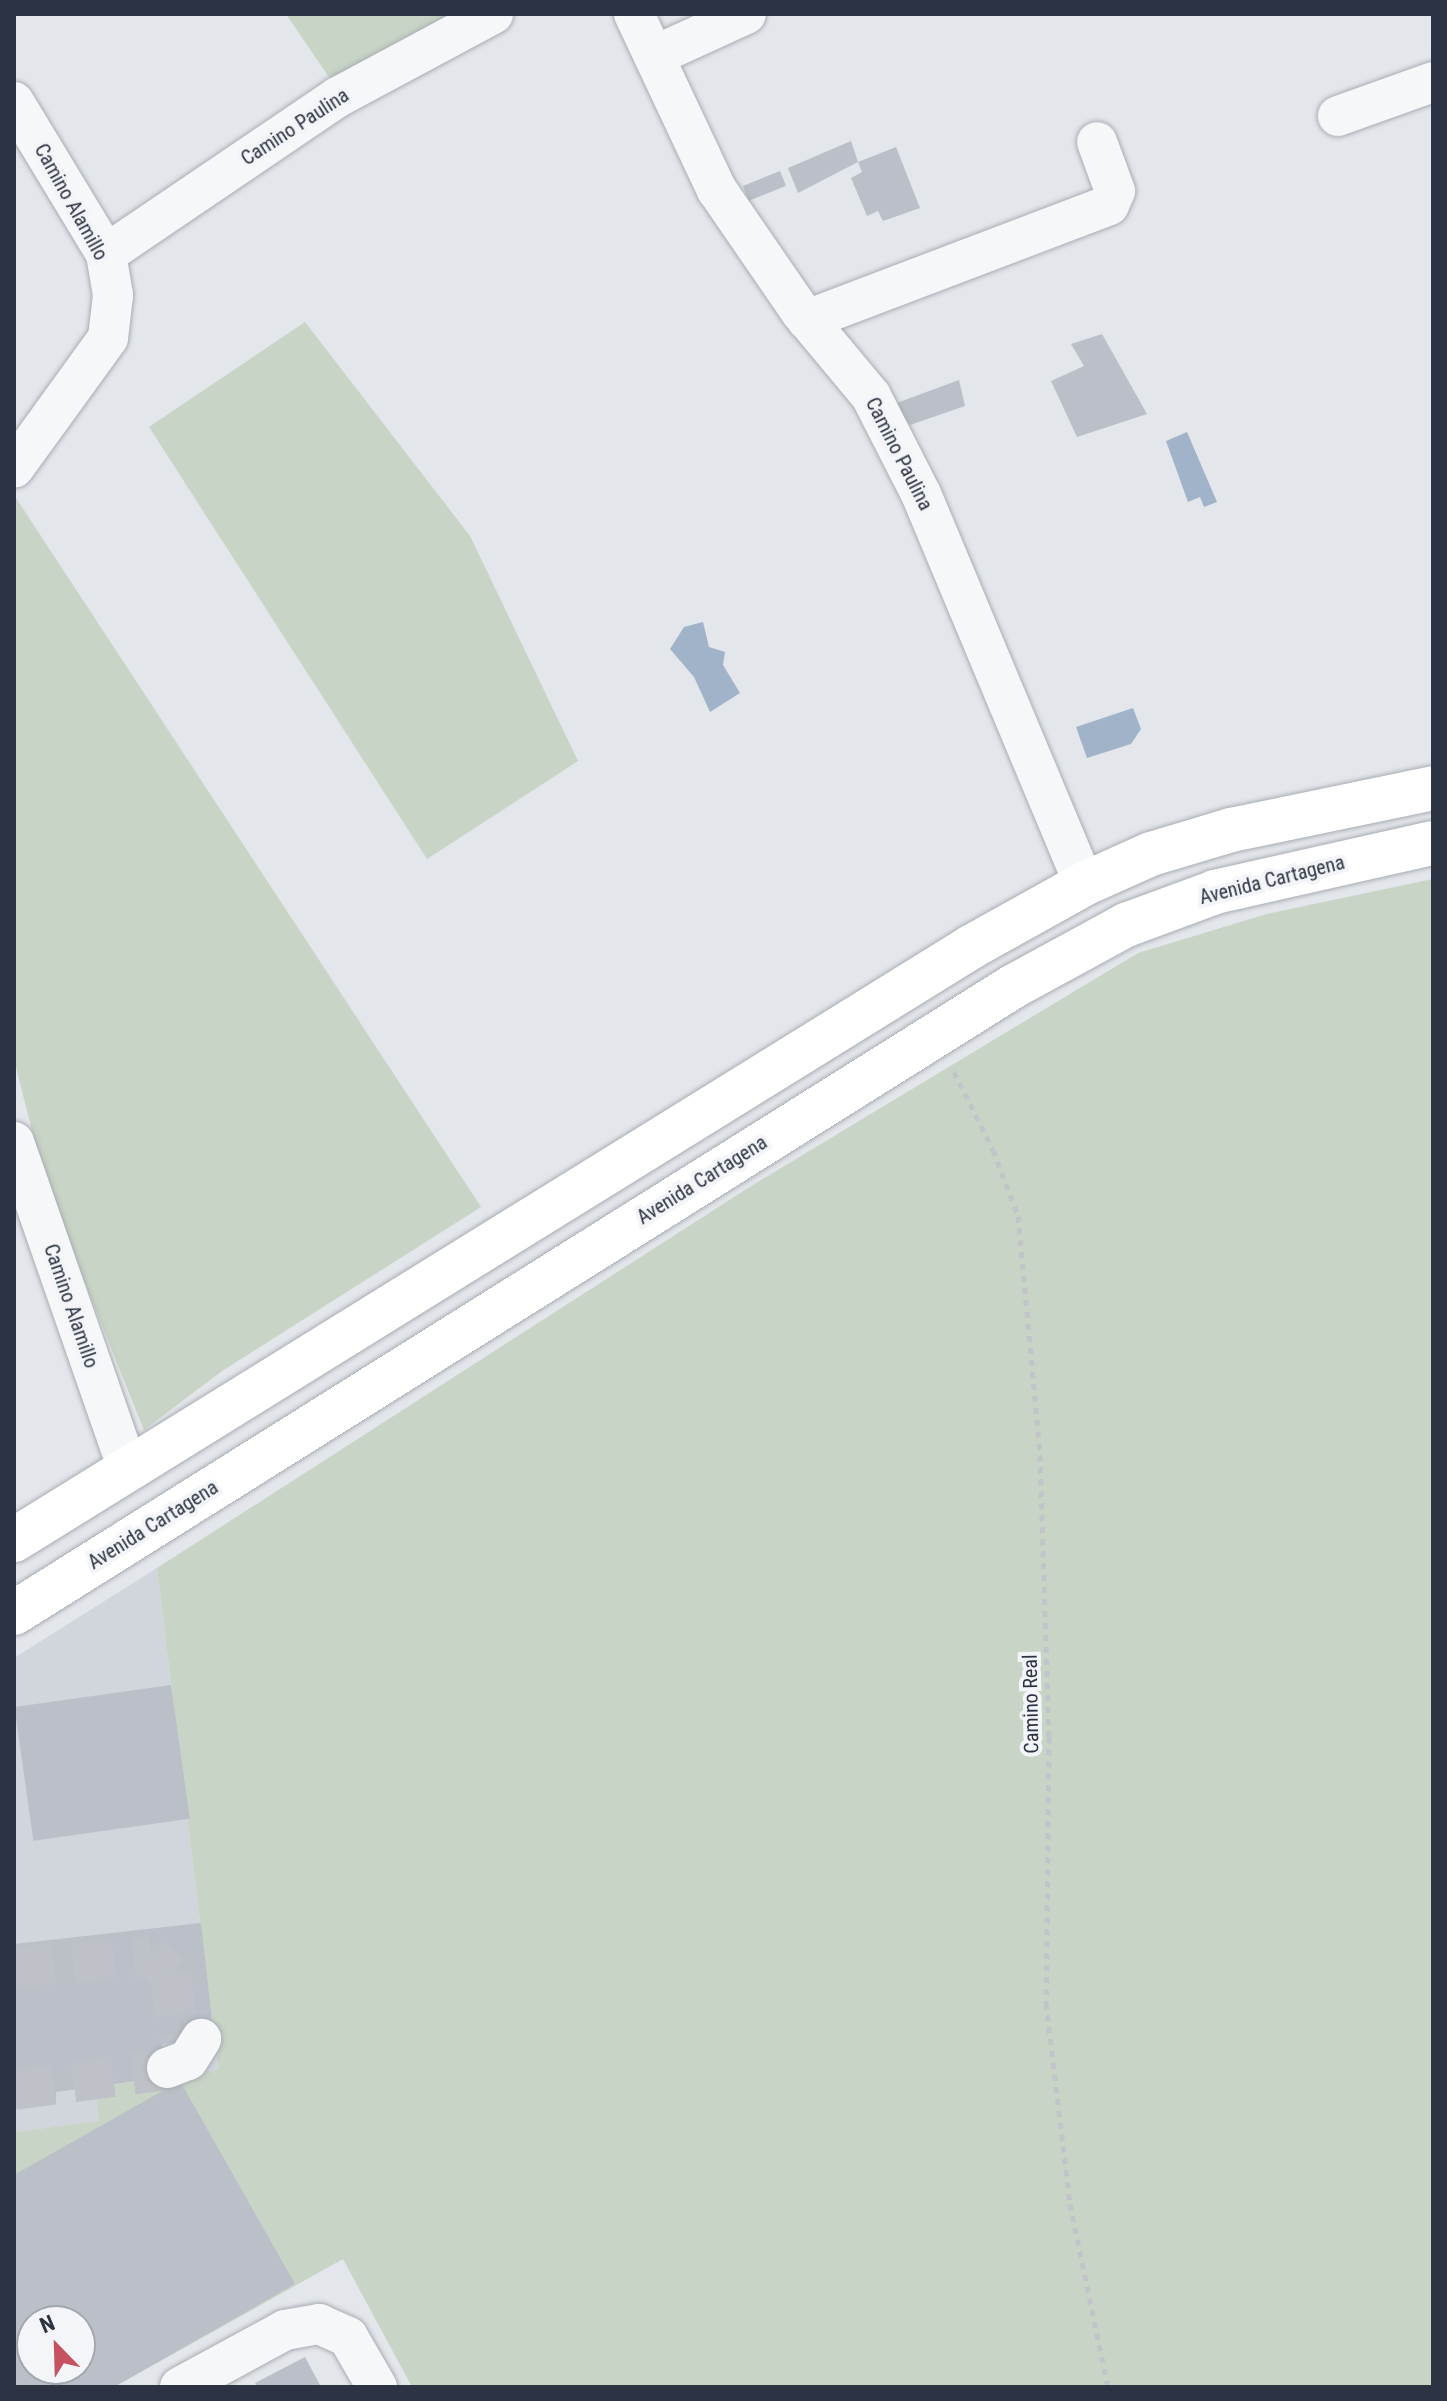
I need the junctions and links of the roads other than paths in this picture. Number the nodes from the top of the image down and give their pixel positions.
1 (493, 14) edge
2 (634, 14) edge
3 (746, 14) edge
4 (654, 56) junction
5 (1433, 82) edge
6 (14, 102) edge
7 (1338, 116) dead end
8 (1097, 142) dead end
9 (106, 254) junction
10 (807, 320) junction
11 (14, 468) edge
12 (1433, 788) edge
13 (1433, 843) edge
14 (1084, 884) junction
15 (14, 1142) edge
16 (128, 1470) junction
17 (14, 1540) edge
18 (14, 1613) edge
19 (180, 2387) edge
20 (377, 2387) edge

1 - 9 street, Camino Paulina
2 - 4 street, Camino Paulina
3 - 4 street
4 - 10 street, Camino Paulina
5 - 7 street
6 - 9 street, Camino Alamillo
8 - 10 street
9 - 11 street, Camino Alamillo
10 - 14 street, Camino Paulina
12 - 14 main road
13 - 18 main road, Avenida Cartagena
14 - 16 main road
15 - 16 street, Camino Alamillo
16 - 17 main road
19 - 20 street

